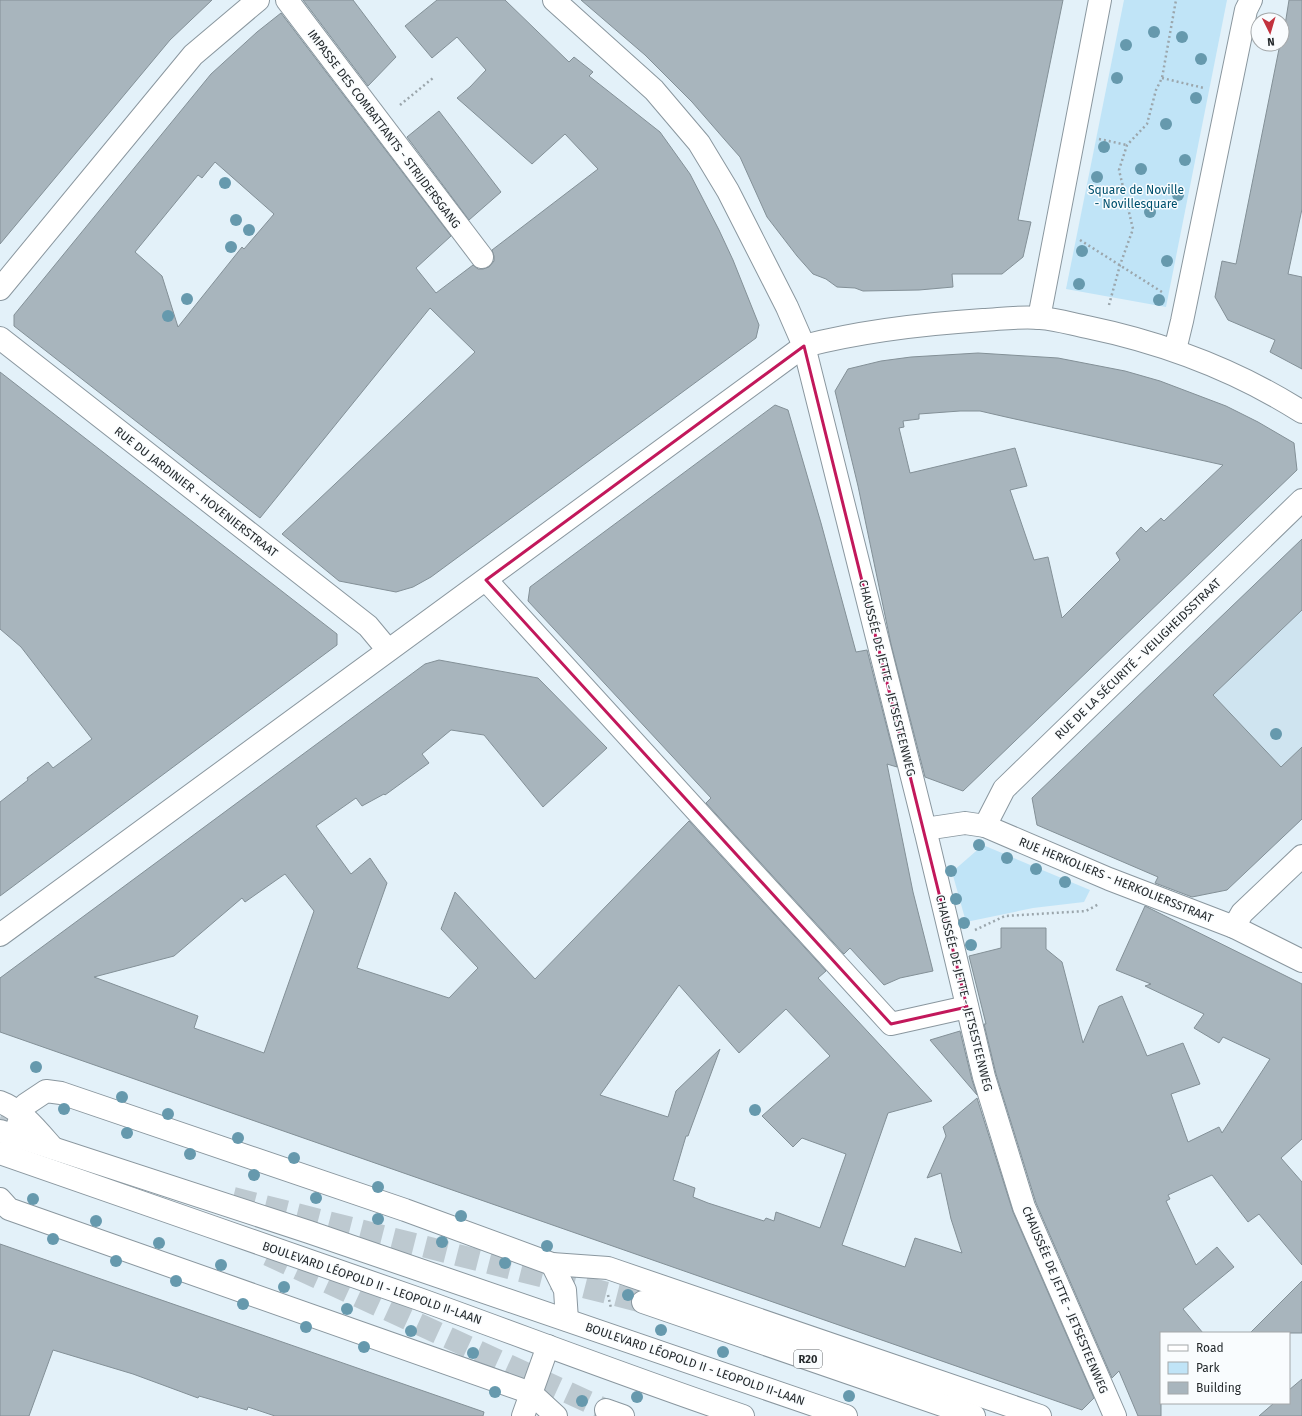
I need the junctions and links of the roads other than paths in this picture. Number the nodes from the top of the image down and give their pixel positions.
1 (258, 0) edge
2 (287, 0) edge
3 (554, 0) edge
4 (1100, 0) edge
5 (1251, 0) edge
6 (482, 257) dead end
7 (0, 289) edge
8 (1039, 318) junction
9 (0, 338) edge
10 (804, 346) junction
11 (1175, 350) junction
12 (1302, 412) edge
13 (1302, 500) edge
14 (486, 580) junction
15 (388, 650) junction
16 (985, 826) junction
17 (925, 829) junction
18 (1302, 856) edge
19 (1234, 927) junction
20 (0, 935) edge
21 (1302, 961) edge
22 (967, 1008) junction
23 (0, 1102) edge
24 (22, 1115) junction
25 (7, 1133) edge
26 (54, 1148) junction
27 (0, 1153) edge
28 (0, 1199) edge
29 (552, 1264) junction
30 (643, 1302) tunnel mouth
31 (567, 1320) junction
32 (548, 1346) junction
33 (531, 1393) junction
34 (523, 1416) edge
35 (556, 1416) edge
36 (743, 1416) edge
37 (846, 1416) edge
38 (974, 1416) edge
39 (1040, 1416) edge
40 (1115, 1416) edge

1 - 7 main road
2 - 6 main road, IMPASSE DES COMBATTANTS - STRIJDERSGANG
3 - 10 main road, CHAUSSÉE DE JETTE - JETSESTEENWEG
4 - 8 main road
5 - 11 main road
8 - 10 main road
8 - 11 main road
9 - 15 main road, RUE DU JARDINIER - HOVENIERSTRAAT
10 - 14 main road
10 - 17 main road, CHAUSSÉE DE JETTE - JETSESTEENWEG
11 - 12 main road
13 - 16 main road, RUE DE LA SÉCURITÉ - VEILIGHEIDSSTRAAT
14 - 15 main road
14 - 22 main road
15 - 20 main road
16 - 17 main road, RUE HERKOLIERS - HERKOLIERSSTRAAT
16 - 19 main road, RUE HERKOLIERS - HERKOLIERSSTRAAT
17 - 22 main road, CHAUSSÉE DE JETTE - JETSESTEENWEG
18 - 19 main road
19 - 21 main road, RUE HERKOLIERS - HERKOLIERSSTRAAT
22 - 40 main road, CHAUSSÉE DE JETTE - JETSESTEENWEG
23 - 24 main road
24 - 25 main road, BOULEVARD LÉOPOLD II - LEOPOLD II-LAAN
24 - 26 main road
24 - 29 main road, BOULEVARD LÉOPOLD II - LEOPOLD II-LAAN
25 - 26 main road, BOULEVARD LÉOPOLD II - LEOPOLD II-LAAN
26 - 31 main road, BOULEVARD LÉOPOLD II - LEOPOLD II-LAAN
27 - 32 main road, BOULEVARD LÉOPOLD II - LEOPOLD II-LAAN
28 - 33 main road
29 - 31 main road
29 - 39 main road, BOULEVARD LÉOPOLD II - LEOPOLD II-LAAN
30 - 38 main road, R20
31 - 37 main road, BOULEVARD LÉOPOLD II - LEOPOLD II-LAAN
32 - 33 main road
32 - 36 main road, BOULEVARD LÉOPOLD II - LEOPOLD II-LAAN
33 - 34 main road
33 - 35 main road

